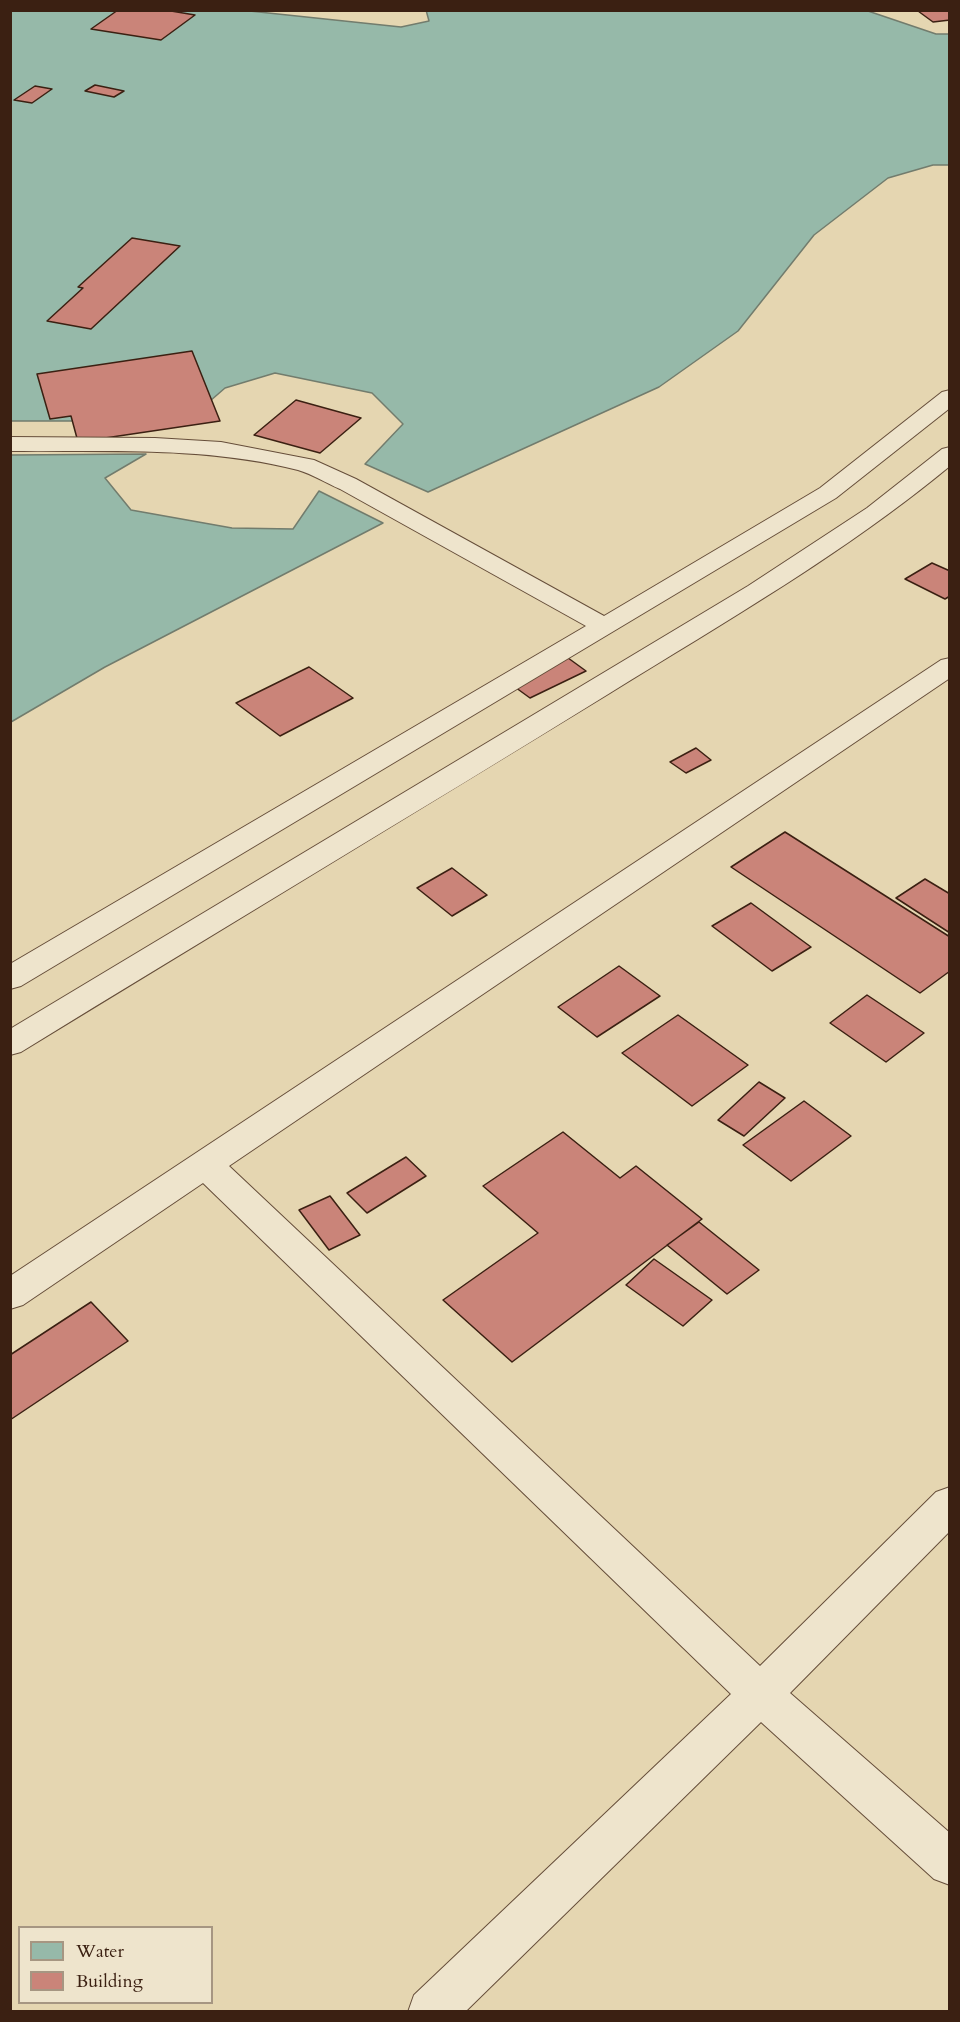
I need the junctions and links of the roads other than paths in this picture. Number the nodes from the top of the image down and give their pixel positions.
1 (950, 397) edge
2 (10, 444) edge
3 (950, 454) edge
4 (606, 627) junction
5 (950, 666) edge
6 (10, 978) edge
7 (10, 1044) edge
8 (207, 1166) junction
9 (10, 1295) edge
10 (950, 1504) edge
11 (760, 1694) junction
12 (950, 1863) edge
13 (431, 2012) edge

1 - 4 lane
2 - 4 lane
3 - 7 lane
4 - 6 lane
5 - 8 lane
8 - 9 lane
8 - 11 lane
10 - 11 lane
11 - 12 lane
11 - 13 lane

